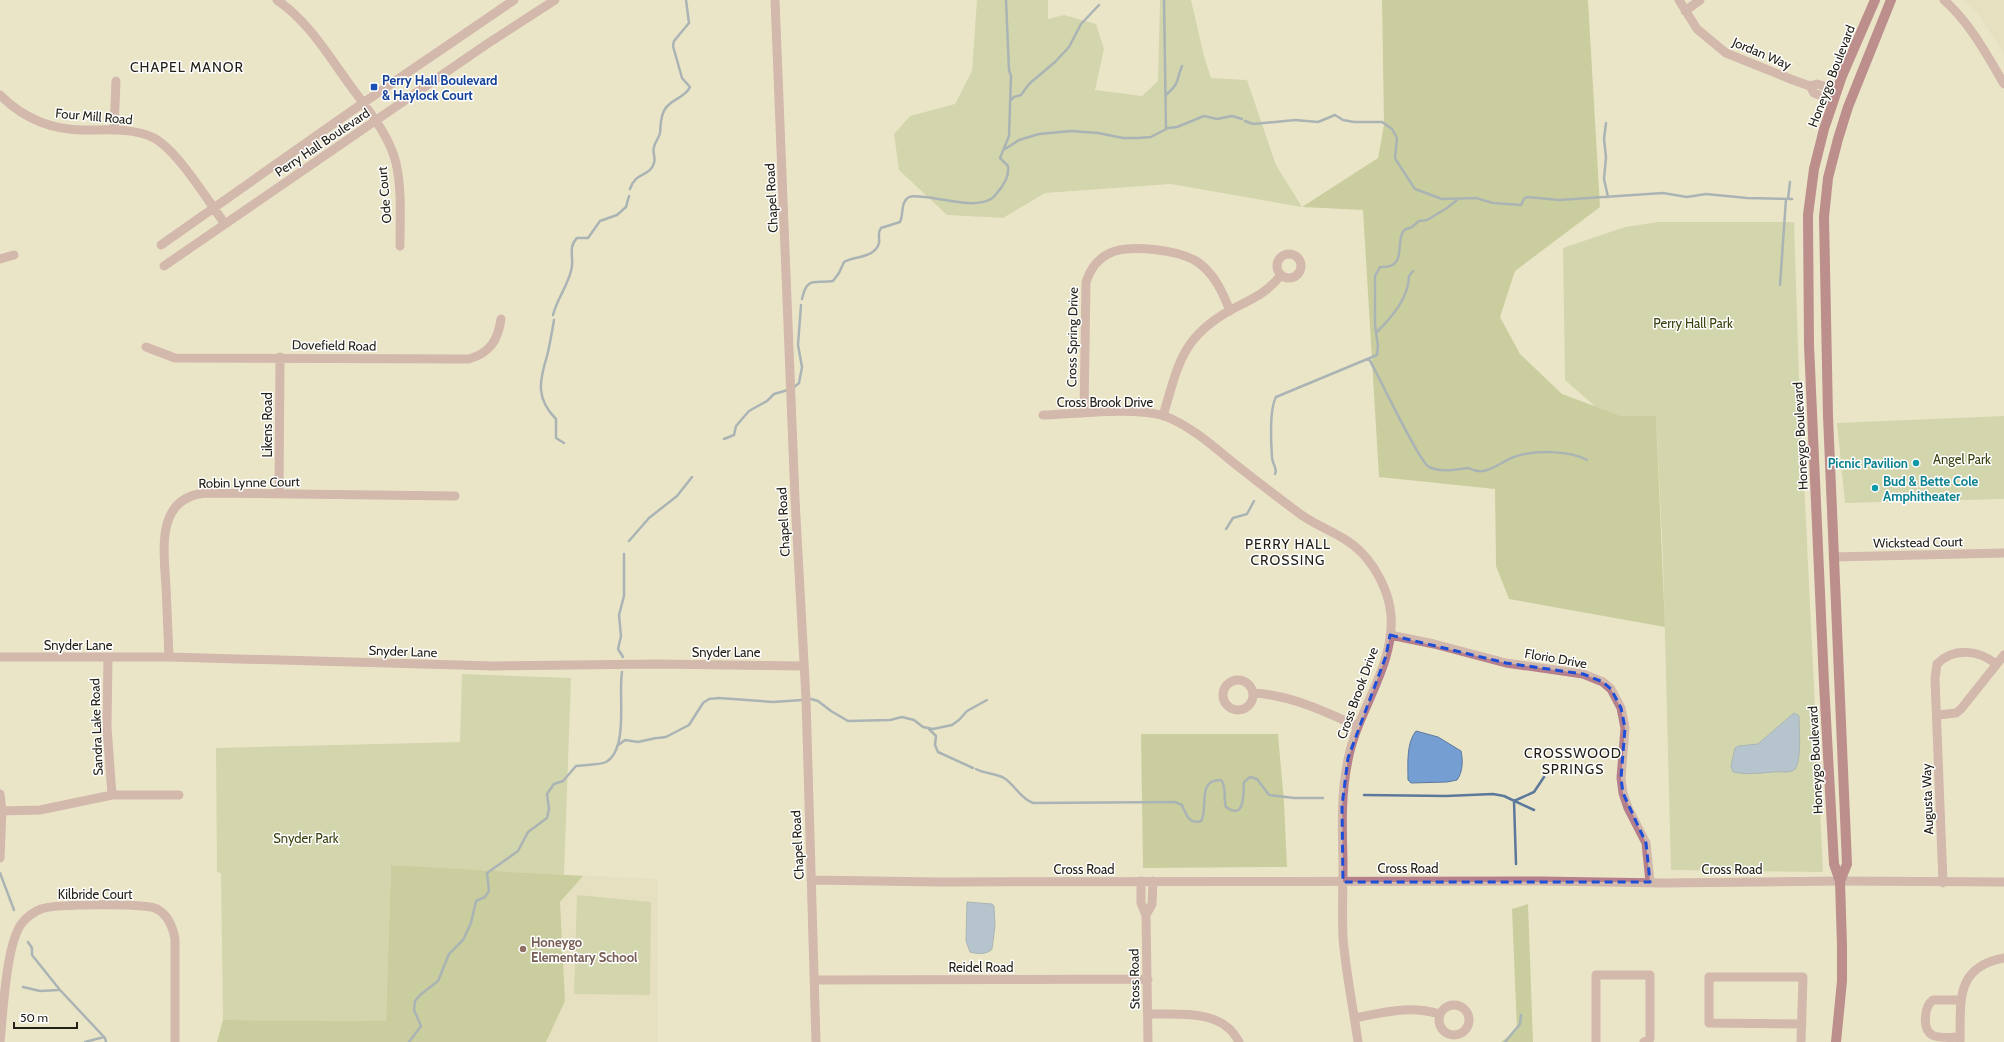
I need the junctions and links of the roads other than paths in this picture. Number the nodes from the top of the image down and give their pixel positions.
1 (276, 0) edge
2 (514, 0) edge
3 (555, 0) edge
4 (775, 0) edge
5 (1678, 0) edge
6 (1700, 0) edge
7 (1875, 0) edge
8 (1891, 0) edge
9 (1944, 0) edge
10 (1685, 11) junction
11 (116, 81) dead end
12 (2004, 84) edge
13 (0, 95) edge
14 (1835, 95) junction
15 (363, 103) junction
16 (375, 121) junction
17 (114, 130) junction
18 (214, 208) junction
19 (225, 224) junction
20 (161, 245) dead end
21 (400, 246) dead end
22 (14, 255) dead end
23 (0, 259) edge
24 (164, 266) dead end
25 (1281, 275) dead end
26 (1230, 311) junction
27 (501, 319) dead end
28 (146, 347) dead end
29 (280, 358) junction
30 (1084, 413) junction
31 (1043, 415) dead end
32 (1163, 416) junction
33 (279, 493) junction
34 (455, 496) dead end
35 (2004, 553) edge
36 (1833, 557) junction
37 (1390, 635) junction
38 (2004, 655) edge
39 (0, 657) edge
40 (169, 657) junction
41 (108, 658) junction
42 (1996, 664) junction
43 (804, 666) junction
44 (1253, 693) dead end
45 (1938, 715) junction
46 (1357, 726) junction
47 (0, 794) edge
48 (112, 795) junction
49 (179, 795) dead end
50 (1, 811) edge
51 (0, 858) edge
52 (812, 880) junction
53 (1141, 881) junction
54 (1153, 881) junction
55 (1840, 881) junction
56 (1343, 882) junction
57 (1650, 882) junction
58 (2004, 882) edge
59 (1944, 883) junction
60 (1146, 915) junction
61 (2004, 958) edge
62 (1148, 979) junction
63 (814, 980) junction
64 (3, 992) edge
65 (1960, 1000) junction
66 (1148, 1014) junction
67 (1440, 1014) dead end
68 (1355, 1018) junction
69 (1802, 1024) junction
70 (1960, 1040) edge
71 (175, 1041) edge
72 (0, 1042) edge
73 (816, 1042) edge
74 (1148, 1042) edge
75 (1239, 1042) edge
76 (1358, 1042) edge
77 (1596, 1042) edge
78 (1644, 1042) edge
79 (1801, 1042) edge
80 (1836, 1042) edge

1 - 15 street, Ode Court
2 - 15 street, Perry Hall Boulevard
3 - 16 street, Perry Hall Boulevard
4 - 43 street, Chapel Road
5 - 10 street, Jordan Way
6 - 10 street
7 - 14 main road, Honeygo Boulevard
8 - 36 main road, Honeygo Boulevard
9 - 12 street
10 - 14 street, Jordan Way
11 - 17 street
13 - 17 street, Four Mill Road
14 - 55 main road, Honeygo Boulevard
15 - 16 street, Ode Court
15 - 18 street, Perry Hall Boulevard
16 - 19 street, Perry Hall Boulevard
16 - 21 street, Ode Court
17 - 18 street, Four Mill Road
18 - 19 street, Four Mill Road
18 - 20 street, Perry Hall Boulevard
19 - 24 street, Perry Hall Boulevard
22 - 23 street
25 - 26 street
26 - 30 street, Cross Spring Drive
26 - 32 street
27 - 29 street, Dovefield Road
28 - 29 street, Dovefield Road
29 - 33 street, Likens Road
30 - 31 street, Cross Brook Drive
30 - 32 street, Cross Brook Drive
32 - 37 street, Cross Brook Drive
33 - 34 street, Robin Lynne Court
33 - 40 street, Robin Lynne Court
35 - 36 street, Wickstead Court
36 - 55 main road, Honeygo Boulevard
37 - 46 street, Cross Brook Drive
37 - 57 street, Florio Drive
38 - 42 street
39 - 41 street, Snyder Lane
40 - 41 street, Snyder Lane
40 - 43 street, Snyder Lane
41 - 48 street, Sandra Lake Road
42 - 45 street
42 - 45 street, Augusta Way
43 - 52 street, Chapel Road
44 - 46 street
45 - 59 street, Augusta Way
46 - 56 street, Cross Brook Drive
47 - 50 street
48 - 49 street
48 - 50 street
50 - 51 street
52 - 53 street, Cross Road
52 - 63 street, Chapel Road
53 - 54 street, Cross Road
53 - 60 street, Stoss Road
54 - 56 street, Cross Road
54 - 60 street, Stoss Road
55 - 57 street, Cross Road
55 - 59 street, Cross Road
55 - 80 main road, Honeygo Boulevard
56 - 57 street, Cross Road
56 - 68 street, Cross Brook Drive
58 - 59 street, Cross Road
60 - 62 street, Stoss Road
61 - 65 street
62 - 63 street, Reidel Road
62 - 66 street, Stoss Road
63 - 73 street, Chapel Road
64 - 71 street, Kilbride Court
64 - 72 street, Kilbride Court
65 - 70 street
65 - 70 street
66 - 74 street, Stoss Road
66 - 75 street
67 - 68 street
68 - 76 street, Cross Brook Drive
69 - 69 street
69 - 79 street
77 - 78 street

